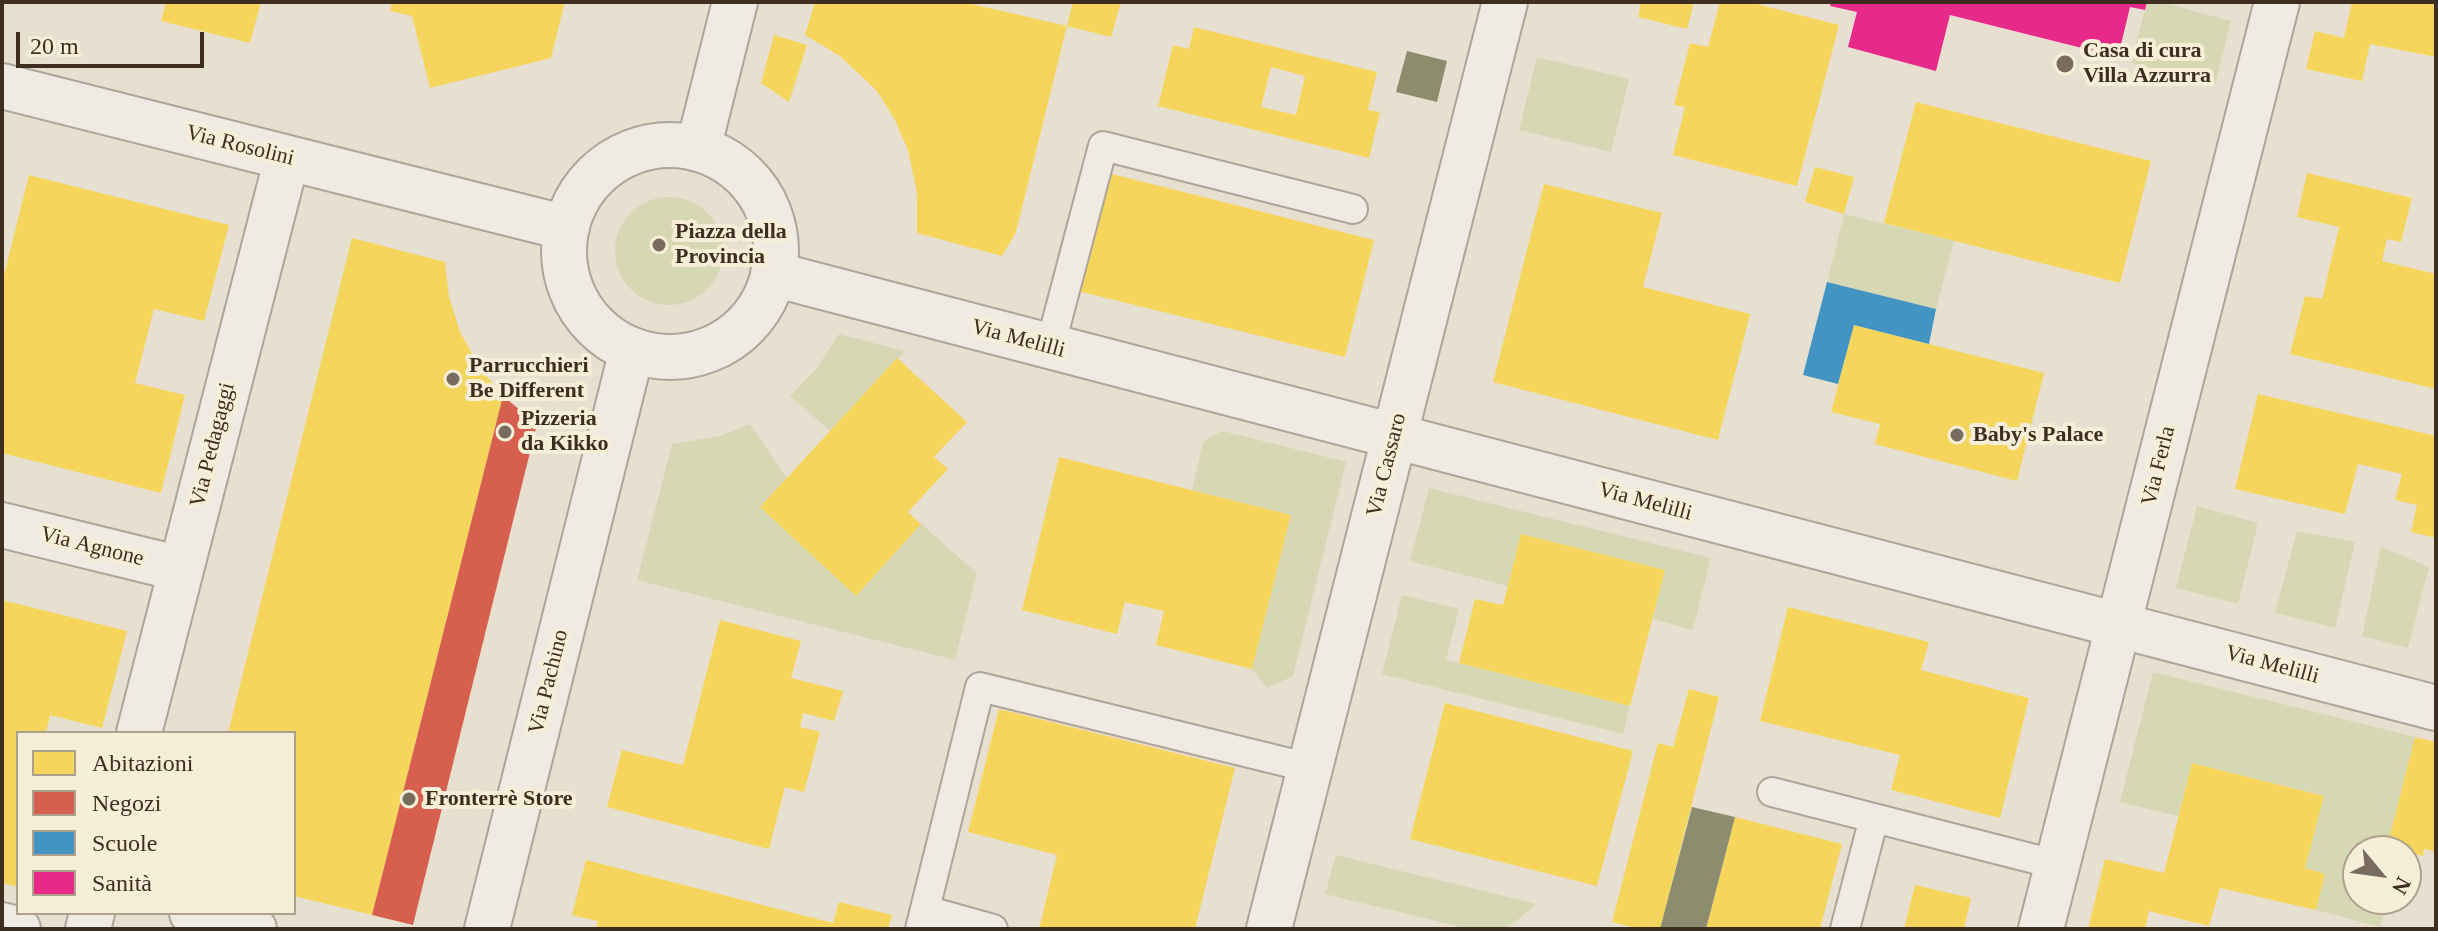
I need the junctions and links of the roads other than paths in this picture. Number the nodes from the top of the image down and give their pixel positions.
1 (735, 2) edge
2 (1505, 2) edge
3 (2277, 2) edge
4 (2, 86) edge
5 (698, 149) junction
6 (287, 158) junction
7 (1353, 209) dead end
8 (567, 228) junction
9 (773, 274) junction
10 (1050, 347) junction
11 (632, 350) junction
12 (1394, 437) junction
13 (2, 525) edge
14 (181, 569) junction
15 (2119, 625) junction
16 (2436, 708) edge
17 (140, 731) edge
18 (1310, 768) junction
19 (1772, 792) dead end
20 (1874, 818) junction
21 (2058, 865) junction
22 (200, 915) edge
23 (922, 919) edge
24 (2, 925) edge
25 (18, 929) edge
26 (254, 929) edge
27 (487, 929) edge
28 (993, 929) edge
29 (1269, 929) edge
30 (1845, 929) edge
31 (2041, 929) edge

1 - 5 street
2 - 12 street, Via Cassaro
3 - 15 street, Via Ferla
4 - 6 street, Via Rosolini
5 - 8 street
5 - 9 street
6 - 8 street, Via Rosolini
6 - 14 street, Via Pedagaggi
7 - 10 lane
8 - 11 street
9 - 10 street, Via Melilli
9 - 11 street
10 - 12 street, Via Melilli
11 - 27 street, Via Pachino
12 - 15 street, Via Melilli
12 - 18 street, Via Cassaro
13 - 14 street, Via Agnone
14 - 17 street, Via Pedagaggi
15 - 16 street, Via Melilli
15 - 21 street, Via Ferla
18 - 23 lane
18 - 29 street, Via Cassaro
19 - 20 lane
20 - 21 lane
20 - 30 lane
21 - 31 street, Via Ferla
22 - 26 street
23 - 28 lane
24 - 25 street

